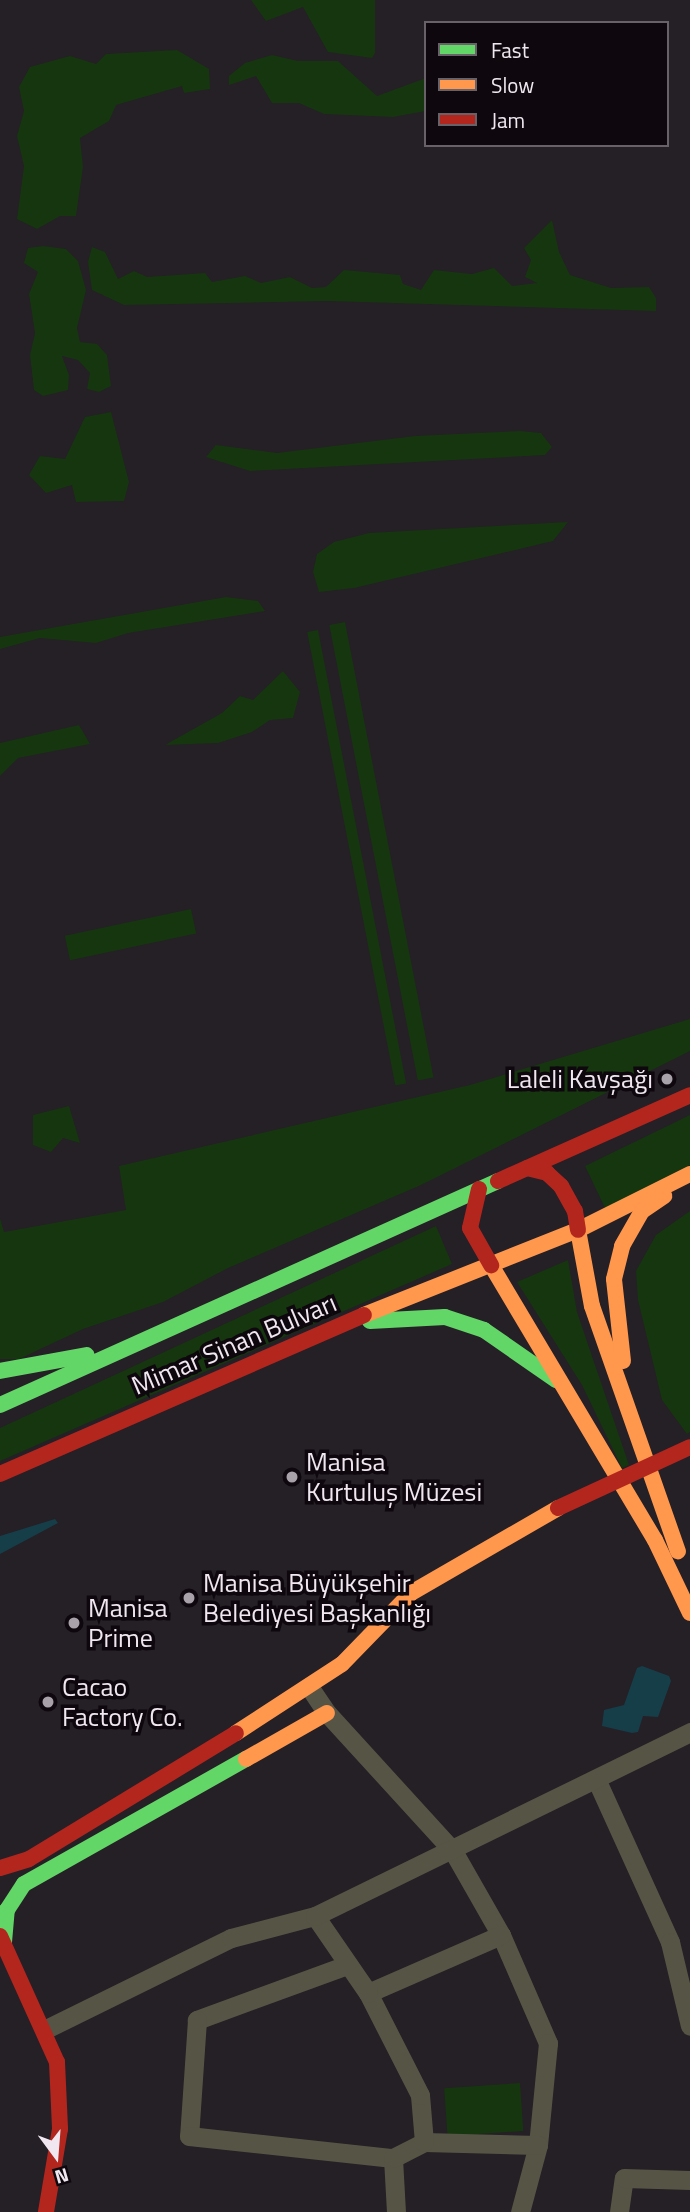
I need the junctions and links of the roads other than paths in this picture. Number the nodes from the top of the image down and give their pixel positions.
1 (690, 1095) edge
2 (527, 1168) junction
3 (690, 1177) edge
4 (479, 1189) junction
5 (578, 1230) junction
6 (491, 1265) junction
7 (332, 1327) junction
8 (145, 1344) junction
9 (0, 1371) edge
10 (564, 1386) junction
11 (0, 1405) edge
12 (629, 1413) junction
13 (690, 1447) edge
14 (645, 1465) junction
15 (681, 1470) edge
16 (0, 1474) edge
17 (617, 1478) junction
18 (654, 1492) junction
19 (633, 1506) junction
20 (690, 1577) edge
21 (690, 1613) edge
22 (310, 1688) junction
23 (327, 1713) junction
24 (690, 1732) edge
25 (597, 1782) junction
26 (453, 1852) junction
27 (0, 1870) edge
28 (6, 1908) edge
29 (315, 1916) junction
30 (501, 1934) junction
31 (2, 1939) edge
32 (347, 1965) junction
33 (368, 1993) junction
34 (690, 2026) edge
35 (46, 2029) junction
36 (424, 2142) junction
37 (538, 2145) junction
38 (393, 2158) junction
39 (690, 2180) edge
40 (46, 2212) edge
41 (396, 2212) edge
42 (520, 2212) edge
43 (619, 2212) edge

1 - 2 main road
2 - 4 main road
2 - 5 main road
3 - 5 main road
3 - 12 main road
4 - 6 main road
4 - 8 main road, Mimar Sinan Bulvarı
5 - 6 main road
5 - 12 main road
6 - 7 main road, Mimar Sinan Bulvarı
6 - 10 main road
7 - 10 main road
7 - 16 main road, Mimar Sinan Bulvarı
8 - 9 main road
8 - 11 main road, Mimar Sinan Bulvarı
10 - 17 main road
12 - 14 main road
13 - 14 main road
14 - 17 main road
14 - 18 main road
15 - 18 main road
17 - 19 main road
17 - 22 main road
18 - 19 main road
18 - 20 main road
19 - 21 main road
22 - 23 street
22 - 27 main road
23 - 26 street
23 - 28 main road
24 - 25 street
25 - 26 street
25 - 34 street
26 - 29 street
26 - 30 street
27 - 28 main road
28 - 31 main road
29 - 32 street
29 - 35 street
30 - 33 street
30 - 37 street
31 - 35 main road
32 - 33 street
32 - 38 street
33 - 36 street
35 - 40 main road
36 - 37 street
36 - 38 street
37 - 42 street
38 - 41 street
39 - 43 street

